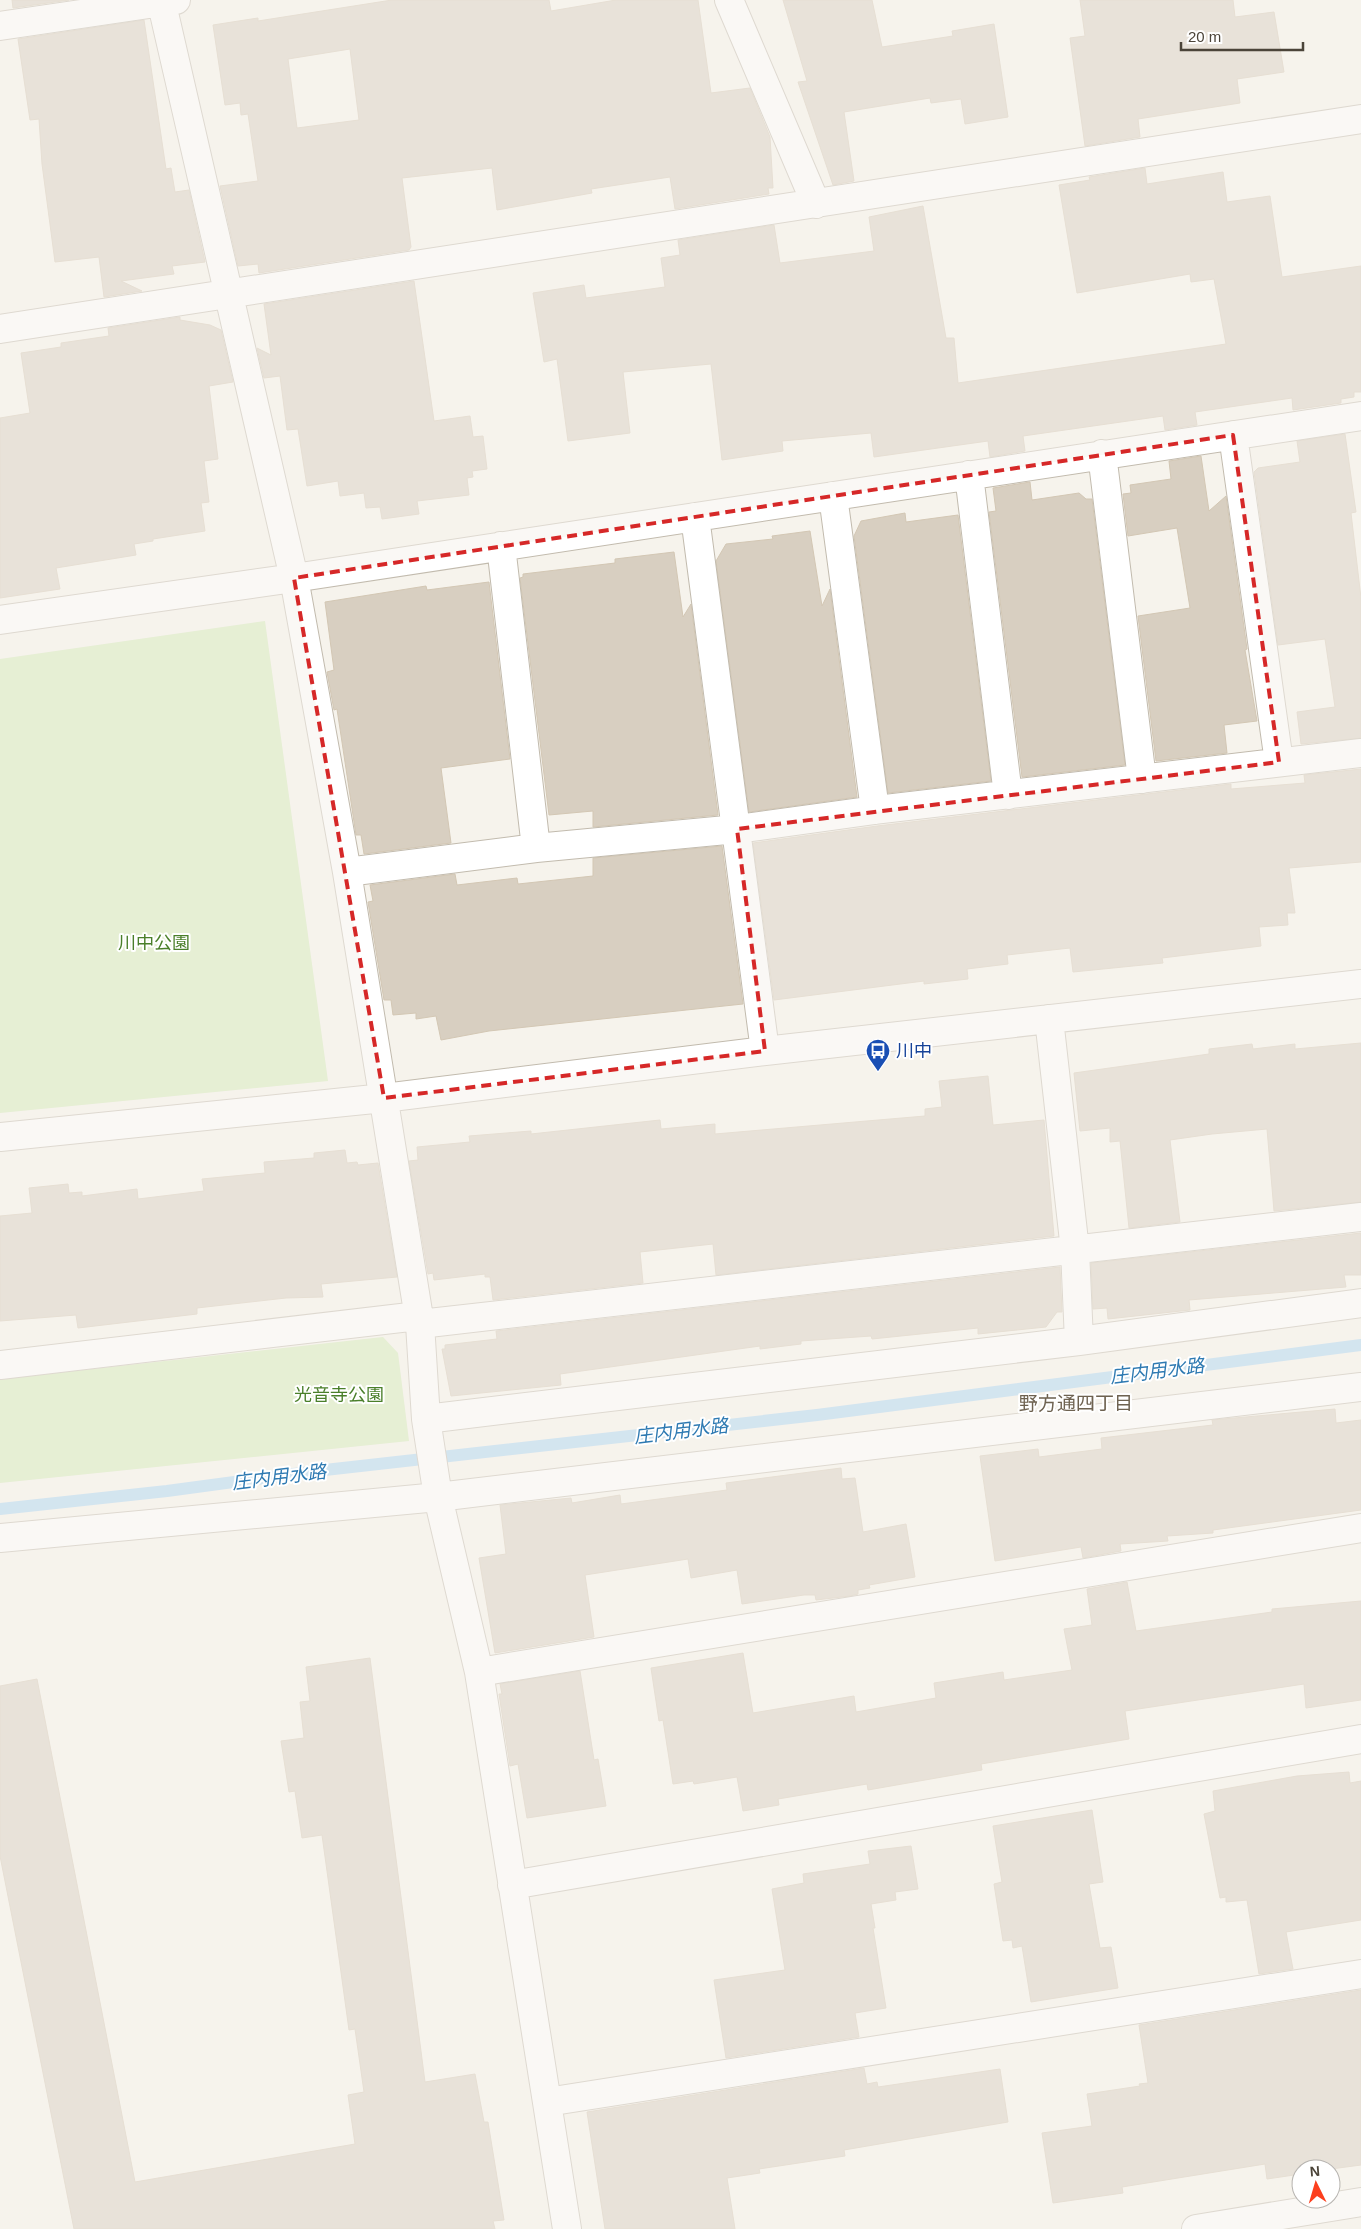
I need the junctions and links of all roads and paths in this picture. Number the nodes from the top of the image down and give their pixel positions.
1 (730, 0) edge
2 (166, 1) edge
3 (0, 26) edge
4 (1361, 119) edge
5 (816, 204) junction
6 (231, 295) junction
7 (0, 329) edge
8 (1361, 416) edge
9 (1233, 435) junction
10 (1102, 454) junction
11 (969, 475) junction
12 (833, 496) junction
13 (695, 517) junction
14 (501, 546) junction
15 (294, 578) junction
16 (0, 620) edge
17 (1361, 753) edge
18 (1279, 762) junction
19 (1142, 778) junction
20 (1008, 795) junction
21 (875, 810) junction
22 (737, 829) junction
23 (536, 848) junction
24 (347, 872) junction
25 (1361, 984) edge
26 (1049, 1019) junction
27 (765, 1051) junction
28 (384, 1098) junction
29 (0, 1137) edge
30 (1361, 1217) edge
31 (1075, 1250) junction
32 (1361, 1303) edge
33 (419, 1320) junction
34 (1079, 1341) junction
35 (0, 1365) edge
36 (1361, 1387) edge
37 (427, 1425) junction
38 (436, 1487) junction
39 (1361, 1528) edge
40 (0, 1538) edge
41 (479, 1672) junction
42 (1361, 1739) edge
43 (512, 1885) junction
44 (1361, 1974) edge
45 (547, 2102) junction
46 (1361, 2202) edge
47 (567, 2229) edge
48 (1196, 2229) edge

1 - 5 street
2 - 3 street
2 - 6 street
4 - 5 street
5 - 6 street
6 - 7 street
6 - 15 street
8 - 9 street
9 - 10 street
9 - 18 street
10 - 11 street
10 - 19 street
11 - 12 street
11 - 20 street
12 - 13 street
12 - 21 street
13 - 14 street
13 - 22 street
14 - 15 street
14 - 23 street
15 - 16 street
15 - 24 street
17 - 18 street
18 - 19 street
19 - 20 street
20 - 21 street
21 - 22 street
22 - 23 street
22 - 27 street
23 - 24 street
24 - 28 street
25 - 26 street
26 - 27 street
26 - 31 street
27 - 28 street
28 - 29 street
28 - 33 street
30 - 31 street
31 - 33 street
31 - 34 street
32 - 34 street
33 - 35 street
33 - 37 street
34 - 37 street
36 - 38 street
37 - 38 street
38 - 40 street
38 - 41 street
39 - 41 street
41 - 43 street
42 - 43 street
43 - 45 street
44 - 45 street
45 - 47 street
46 - 48 street

